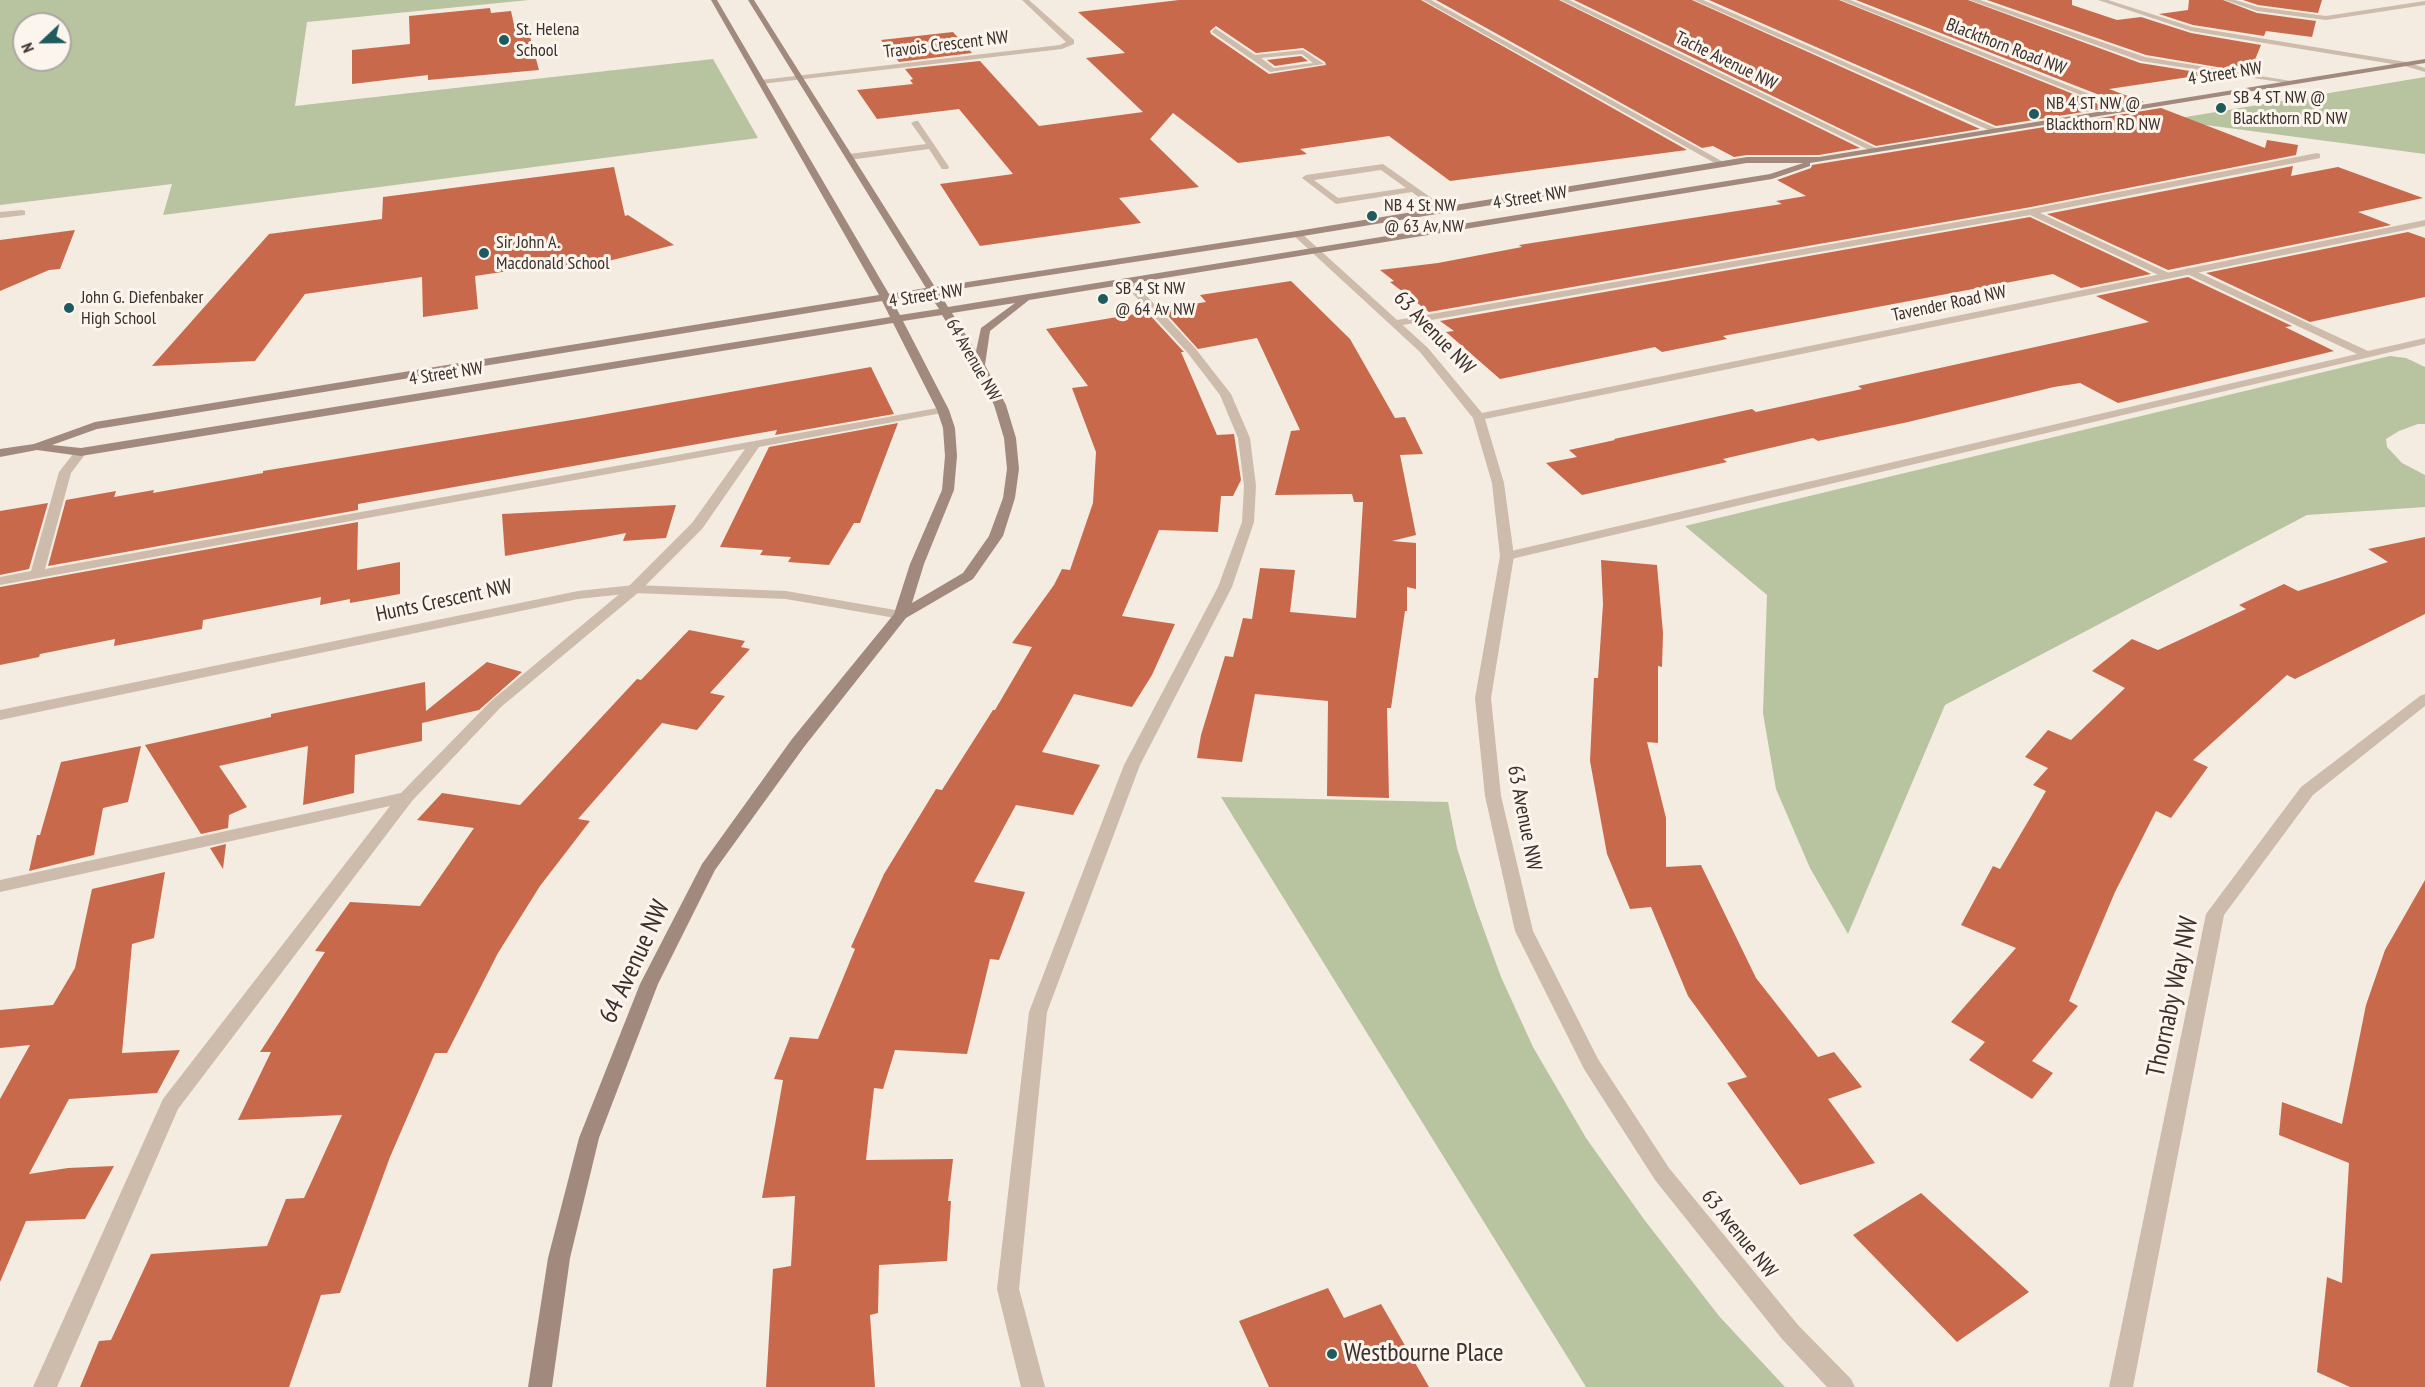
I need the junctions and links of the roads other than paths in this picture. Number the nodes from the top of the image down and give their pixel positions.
1 (714, 0) edge
2 (751, 0) edge
3 (1426, 0) edge
4 (1564, 0) edge
5 (1697, 0) edge
6 (1844, 0) edge
7 (1974, 0) edge
8 (2101, 0) edge
9 (2228, 0) edge
10 (1030, 1) edge
11 (2425, 3) edge
12 (1215, 30) dead end
13 (1254, 57) junction
14 (2425, 61) edge
15 (2406, 64) junction
16 (2425, 70) edge
17 (798, 77) junction
18 (761, 82) junction
19 (2293, 82) junction
20 (2124, 109) junction
21 (915, 123) dead end
22 (1996, 130) junction
23 (931, 146) junction
24 (1876, 150) junction
25 (2317, 156) dead end
26 (849, 157) junction
27 (1819, 160) junction
28 (1723, 164) junction
29 (945, 167) dead end
30 (1414, 189) junction
31 (1442, 210) junction
32 (2031, 212) junction
33 (22, 213) dead end
34 (0, 215) edge
35 (2425, 223) edge
36 (1297, 234) junction
37 (1316, 252) junction
38 (2189, 271) junction
39 (2167, 276) junction
40 (1127, 281) junction
41 (932, 291) junction
42 (1029, 297) junction
43 (886, 298) junction
44 (944, 311) junction
45 (895, 319) junction
46 (1397, 323) junction
47 (2425, 341) edge
48 (2368, 355) junction
49 (980, 365) junction
50 (943, 410) junction
51 (1479, 417) junction
52 (756, 443) junction
53 (36, 447) junction
54 (81, 452) junction
55 (0, 453) edge
56 (1507, 556) junction
57 (37, 574) junction
58 (0, 581) edge
59 (634, 589) junction
60 (901, 615) junction
61 (2425, 699) edge
62 (0, 715) edge
63 (406, 797) junction
64 (0, 886) edge
65 (45, 1387) edge
66 (540, 1387) edge
67 (1033, 1387) edge
68 (1843, 1387) edge
69 (2121, 1387) edge

1 - 18 main road, 64 Avenue NW
2 - 17 main road, 64 Avenue NW
3 - 28 street
4 - 24 street, Tache Avenue NW
5 - 22 street
6 - 20 street, Blackthorn Road NW
7 - 19 street
8 - 15 street
9 - 11 street
10 - 17 street, Travois Crescent NW
12 - 13 street
13 - 13 street
14 - 15 main road, 4 Street NW
15 - 16 street
15 - 19 main road, 4 Street NW
17 - 18 street, Travois Crescent NW
17 - 26 main road, 64 Avenue NW
18 - 43 main road, 64 Avenue NW
19 - 20 main road, 4 Street NW
20 - 22 main road, 4 Street NW
21 - 23 street
22 - 24 main road, 4 Street NW
23 - 26 street
23 - 29 street
24 - 27 main road, 4 Street NW
25 - 32 street
26 - 41 main road, 64 Avenue NW
27 - 28 main road, 4 Street NW
27 - 37 main road, 4 Street NW
28 - 31 main road, 4 Street NW
30 - 30 street
30 - 31 street
31 - 36 main road, 4 Street NW
32 - 39 street
32 - 46 street
33 - 34 street
35 - 38 street, Tavender Road NW
36 - 37 street, 63 Avenue NW
36 - 41 main road, 4 Street NW
37 - 40 main road, 4 Street NW
37 - 46 street, 63 Avenue NW
38 - 39 street, Tavender Road NW
38 - 48 street
39 - 51 street, Tavender Road NW
40 - 42 main road, 4 Street NW
40 - 67 street
41 - 43 main road, 4 Street NW
41 - 44 main road, 64 Avenue NW
42 - 44 main road, 4 Street NW
42 - 49 main road
43 - 45 main road, 64 Avenue NW
43 - 53 main road, 4 Street NW
44 - 45 main road, 4 Street NW
44 - 49 main road, 64 Avenue NW
45 - 50 main road, 64 Avenue NW
45 - 54 main road, 4 Street NW
46 - 51 street, 63 Avenue NW
47 - 48 street
48 - 56 street
49 - 60 main road, 64 Avenue NW
50 - 52 street
50 - 60 main road, 64 Avenue NW
51 - 56 street, 63 Avenue NW
52 - 57 street
52 - 59 street
53 - 54 main road, 4 Street NW
53 - 55 main road, 4 Street NW
54 - 57 street
56 - 68 street, 63 Avenue NW
57 - 58 street
59 - 60 street, Hunts Crescent NW
59 - 62 street, Hunts Crescent NW
59 - 63 street
60 - 66 main road, 64 Avenue NW
61 - 69 street, Thornaby Way NW
63 - 64 street
63 - 65 street

